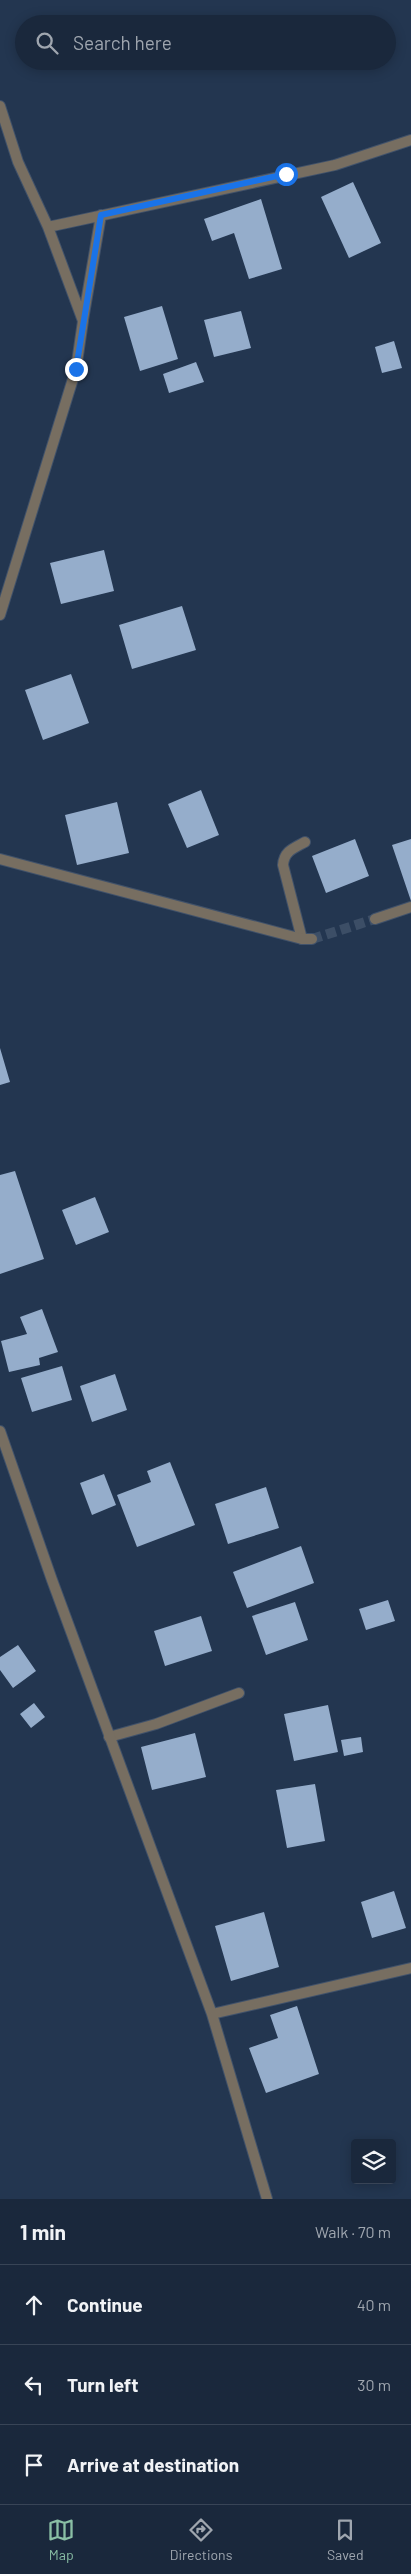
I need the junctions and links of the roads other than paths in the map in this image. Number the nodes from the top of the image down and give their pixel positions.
1 (0, 106) edge
2 (411, 140) edge
3 (101, 215) junction
4 (48, 226) junction
5 (83, 321) junction
6 (0, 615) edge
7 (306, 842) dead end
8 (0, 859) edge
9 (411, 907) edge
10 (375, 919) tunnel mouth
11 (0, 1431) edge
12 (239, 1693) dead end
13 (109, 1737) junction
14 (411, 1968) edge
15 (212, 2014) junction
16 (267, 2199) edge

1 - 4 street
2 - 3 street
3 - 4 street
3 - 5 street
4 - 5 street
5 - 6 street
7 - 8 street
9 - 10 street
11 - 13 street
12 - 13 street
13 - 15 street
14 - 15 street
15 - 16 street

